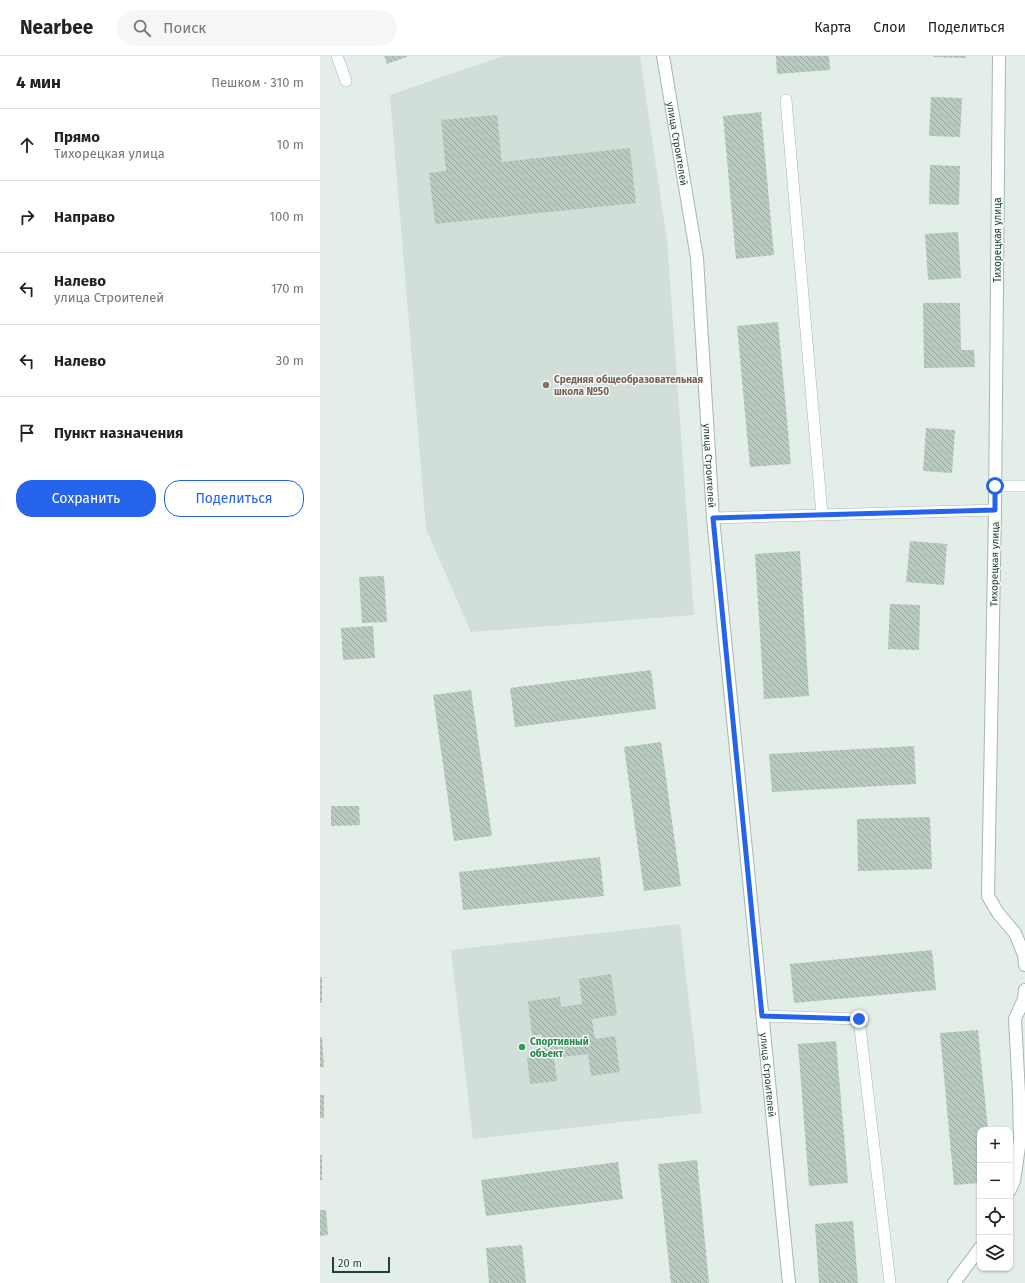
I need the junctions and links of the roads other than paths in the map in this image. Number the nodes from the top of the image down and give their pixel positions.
1 (337, 56) edge
2 (663, 56) edge
3 (999, 56) edge
4 (346, 81) dead end
5 (786, 100) dead end
6 (995, 486) junction
7 (1025, 486) edge
8 (995, 510) junction
9 (822, 515) junction
10 (713, 518) junction
11 (1025, 965) edge
12 (1025, 990) edge
13 (762, 1016) junction
14 (1013, 1183) edge
15 (977, 1252) edge
16 (789, 1283) edge
17 (890, 1283) edge
18 (954, 1283) edge

1 - 4 lane
2 - 10 street, улица Строителей
3 - 6 street, Тихорецкая улица
5 - 9 lane
6 - 7 lane
6 - 8 street, Тихорецкая улица
8 - 9 lane
8 - 11 street, Тихорецкая улица
9 - 10 lane
10 - 13 street, улица Строителей
12 - 14 street
13 - 16 street, улица Строителей
13 - 17 lane
15 - 18 street

